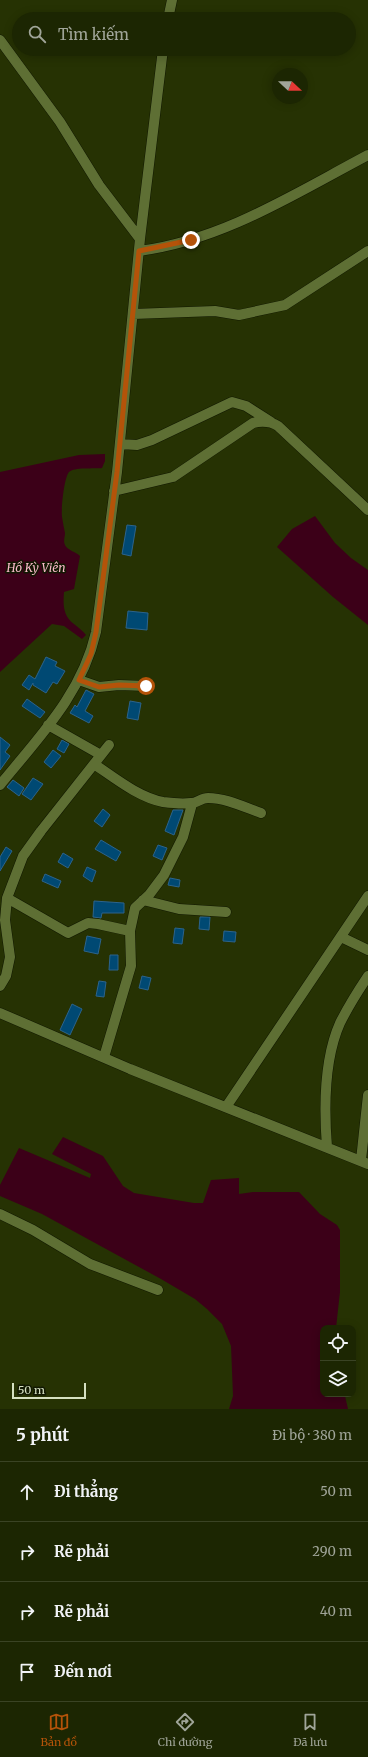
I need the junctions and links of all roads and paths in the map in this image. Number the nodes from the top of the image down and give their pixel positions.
1 (172, 0) edge
2 (169, 12) edge
3 (0, 40) edge
4 (162, 56) edge
5 (368, 155) edge
6 (140, 239) junction
7 (139, 251) junction
8 (368, 251) edge
9 (133, 314) junction
10 (273, 423) junction
11 (120, 444) junction
12 (114, 491) junction
13 (368, 510) edge
14 (79, 680) junction
15 (146, 686) dead end
16 (48, 725) junction
17 (109, 745) dead end
18 (101, 755) junction
19 (94, 764) junction
20 (0, 786) edge
21 (192, 804) junction
22 (261, 813) dead end
23 (368, 896) edge
24 (7, 898) junction
25 (143, 900) junction
26 (226, 912) dead end
27 (130, 931) junction
28 (341, 937) junction
29 (368, 950) edge
30 (368, 976) edge
31 (0, 986) edge
32 (0, 1013) edge
33 (104, 1057) junction
34 (368, 1095) edge
35 (226, 1107) junction
36 (327, 1147) junction
37 (364, 1162) edge
38 (0, 1214) edge
39 (158, 1290) dead end

1 - 2 street
3 - 6 street
4 - 6 street
5 - 7 street
6 - 7 street
7 - 9 street
8 - 9 street
9 - 11 street
10 - 11 street
10 - 12 street
10 - 13 street
11 - 12 street
12 - 14 street
14 - 15 street
14 - 16 street
16 - 18 street
16 - 20 street
17 - 18 street
18 - 19 street
19 - 21 street
19 - 24 street
21 - 22 street
21 - 25 street
23 - 28 street
24 - 27 street
24 - 31 street
25 - 26 street
25 - 27 street
27 - 33 street
28 - 29 street
28 - 35 street
30 - 36 street
32 - 33 street
33 - 35 street
34 - 37 street
35 - 36 street
36 - 37 street
38 - 39 street

